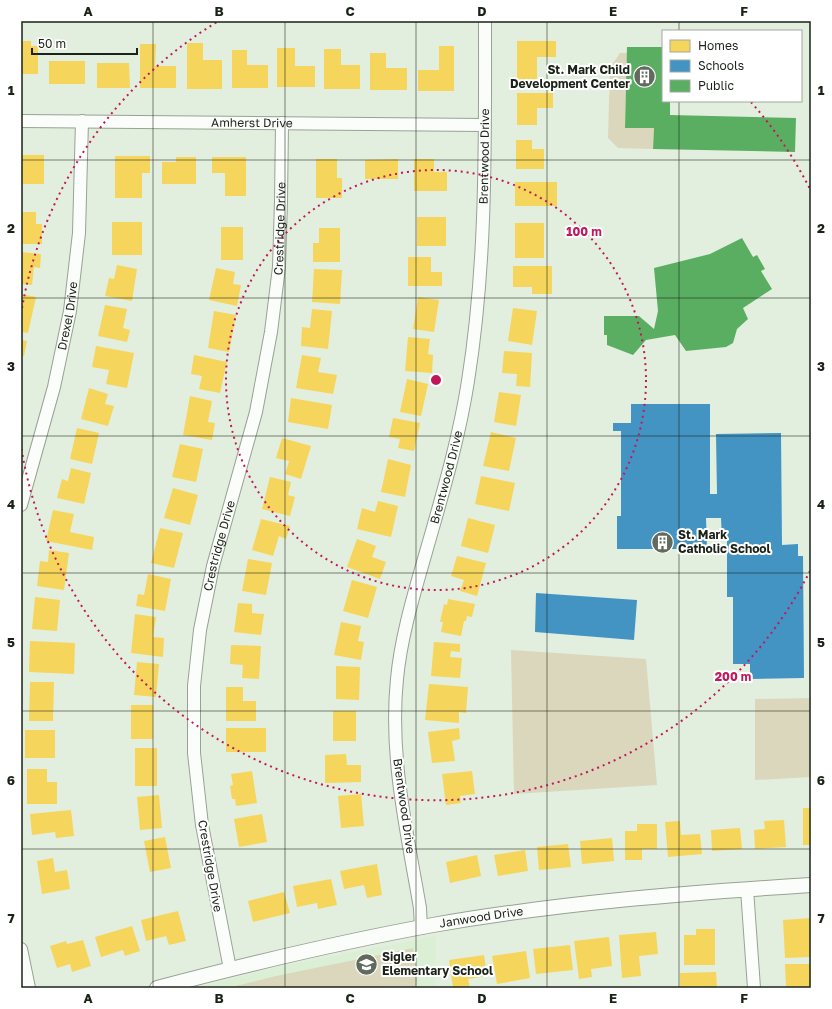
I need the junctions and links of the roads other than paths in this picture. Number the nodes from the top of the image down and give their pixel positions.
1 (485, 21) edge
2 (21, 120) edge
3 (82, 121) junction
4 (282, 123) junction
5 (484, 125) junction
6 (21, 505) edge
7 (811, 885) edge
8 (747, 889) junction
9 (421, 928) junction
10 (21, 949) edge
11 (230, 969) junction
12 (29, 988) edge
13 (157, 988) edge
14 (754, 988) edge

1 - 5 street, Brentwood Drive
2 - 3 street, Amherst Drive
3 - 4 street, Amherst Drive
3 - 6 street, Drexel Drive
4 - 5 street, Amherst Drive
4 - 11 street, Crestridge Drive
5 - 9 street, Brentwood Drive
7 - 8 street, Janwood Drive
8 - 9 street, Janwood Drive
8 - 14 street
9 - 11 street, Janwood Drive
10 - 12 street
11 - 13 street, Janwood Drive

